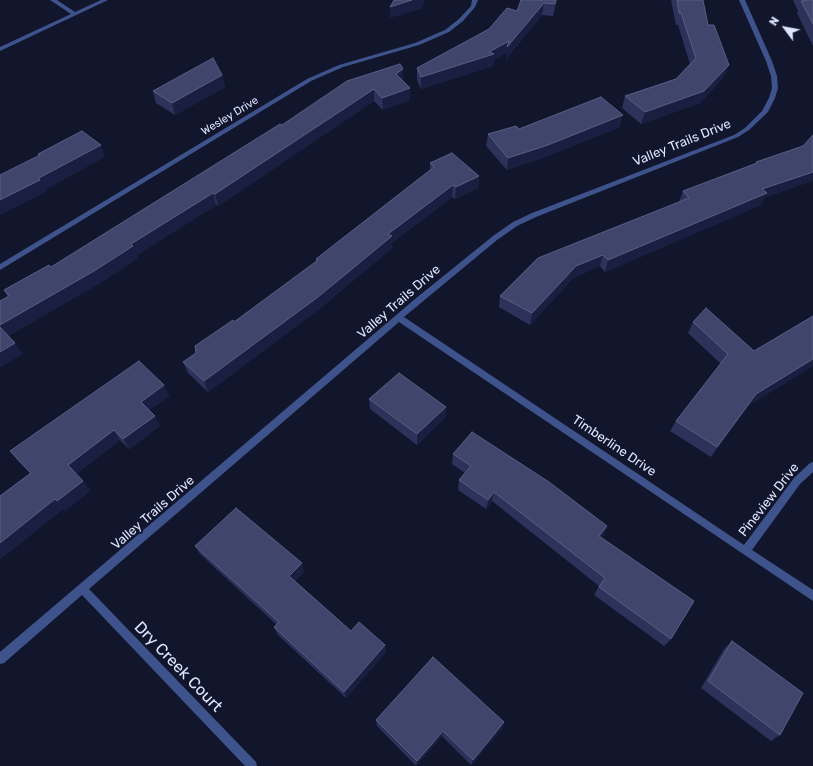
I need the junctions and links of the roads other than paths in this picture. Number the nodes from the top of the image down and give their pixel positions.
1 (53, 0) edge
2 (105, 0) edge
3 (476, 0) edge
4 (742, 0) edge
5 (75, 14) junction
6 (0, 49) edge
7 (0, 267) edge
8 (399, 318) junction
9 (813, 466) edge
10 (746, 550) junction
11 (82, 589) junction
12 (813, 596) edge
13 (0, 659) edge
14 (252, 766) edge

1 - 5 street
2 - 5 street
3 - 7 street, Wesley Drive
4 - 8 street, Valley Trails Drive
5 - 6 street
8 - 10 street, Timberline Drive
8 - 11 street, Valley Trails Drive
9 - 10 street, Pineview Drive
10 - 12 street, Timberline Drive
11 - 13 street, Valley Trails Drive
11 - 14 street, Dry Creek Court

